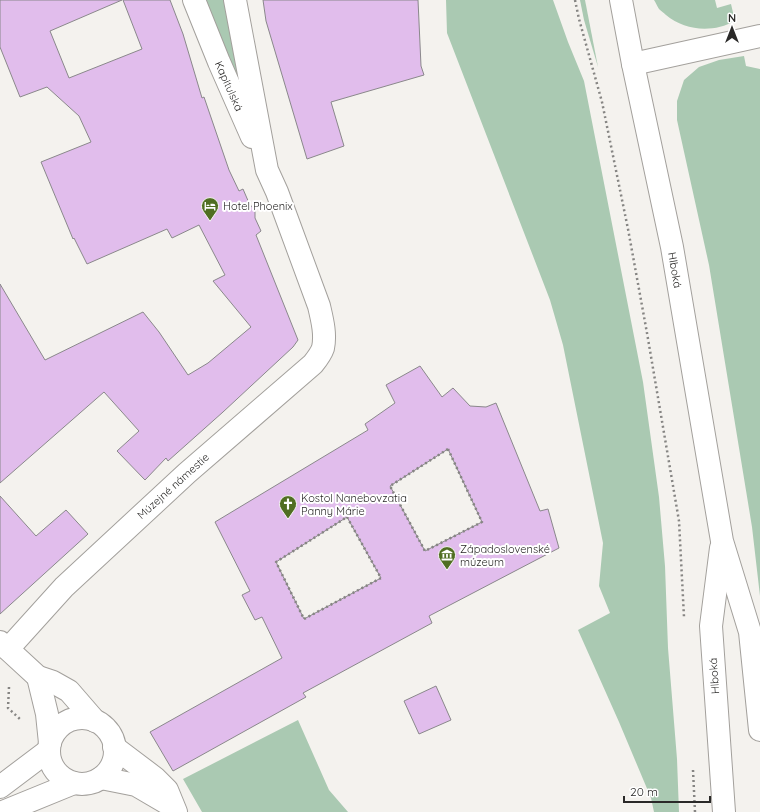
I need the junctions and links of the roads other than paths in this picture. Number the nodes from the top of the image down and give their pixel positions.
1 (194, 0) edge
2 (235, 0) edge
3 (621, 0) edge
4 (760, 36) edge
5 (633, 64) junction
6 (267, 170) junction
7 (323, 321) joint
8 (722, 541) junction
9 (4, 646) edge
10 (38, 677) junction
11 (95, 721) junction
12 (760, 730) edge
13 (49, 747) junction
14 (114, 747) junction
15 (101, 778) junction
16 (74, 783) junction
17 (0, 787) edge
18 (174, 809) edge
19 (3, 812) edge
20 (724, 812) edge

1 - 6 street, Kapitulská
2 - 6 street, Kapitulská
3 - 5 street, Hlboká
4 - 5 street
5 - 8 street, Hlboká
6 - 7 street, Kapitulská
7 - 9 street, Múzejné námestie
8 - 12 street, Hlboká
8 - 20 street, Hlboká
9 - 10 street
10 - 11 street
10 - 13 street
11 - 13 street
11 - 14 street
13 - 16 street
13 - 17 street
14 - 15 street
14 - 18 street
15 - 16 street
15 - 18 street
16 - 19 street

